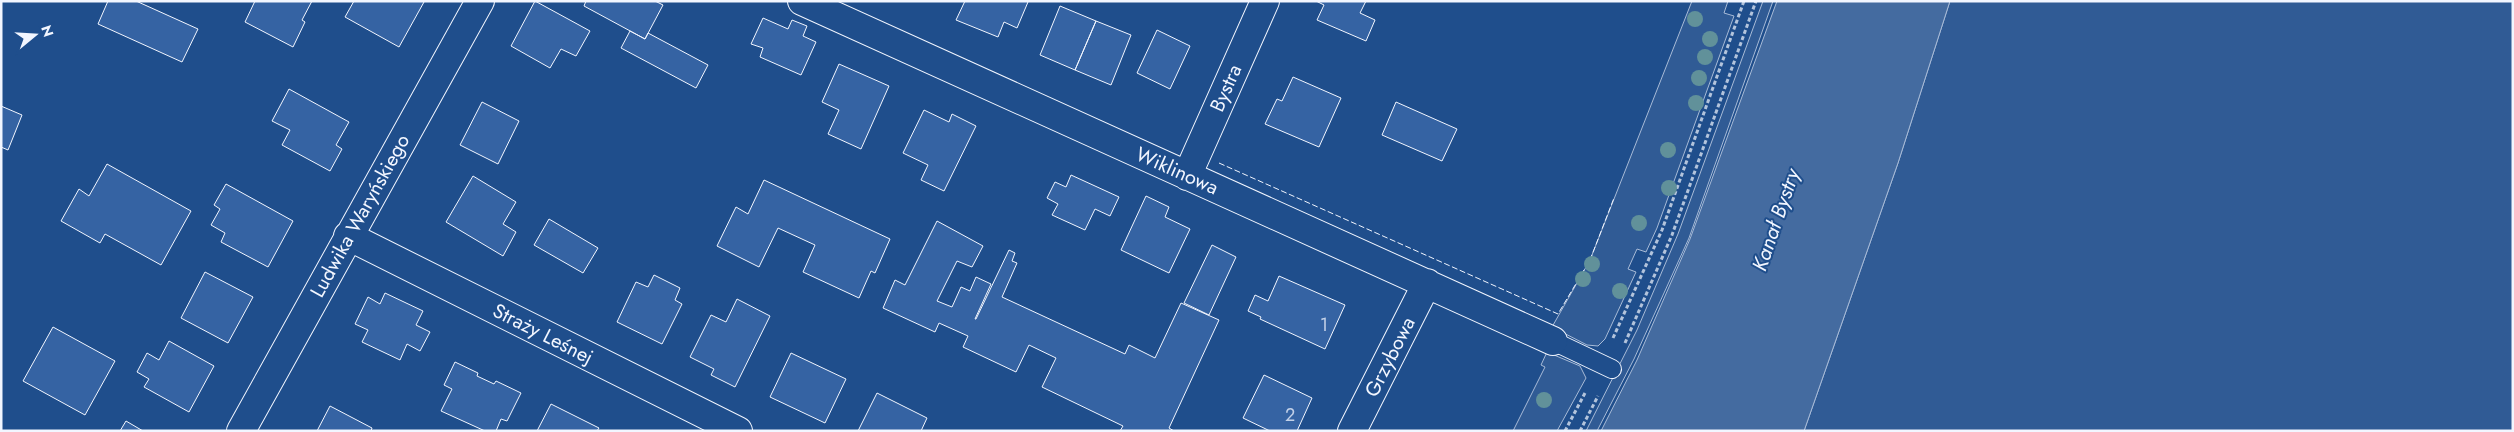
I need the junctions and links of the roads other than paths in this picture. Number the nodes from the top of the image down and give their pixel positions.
1 (480, 1) edge
2 (802, 1) edge
3 (1265, 1) edge
4 (1188, 176) junction
5 (348, 236) junction
6 (1427, 283) junction
7 (1553, 341) joint
8 (1606, 366) road end
9 (241, 431) edge
10 (738, 431) edge
11 (1352, 431) edge

1 - 5 street, Ludwika Waryńskiego
2 - 4 street, Wiklinowa
3 - 4 street, Bystra
4 - 6 street, Wiklinowa
5 - 9 street, Ludwika Waryńskiego
5 - 10 street, Straży Leśnej
6 - 7 street, Wiklinowa
6 - 11 street, Grzybowa
7 - 8 lane

